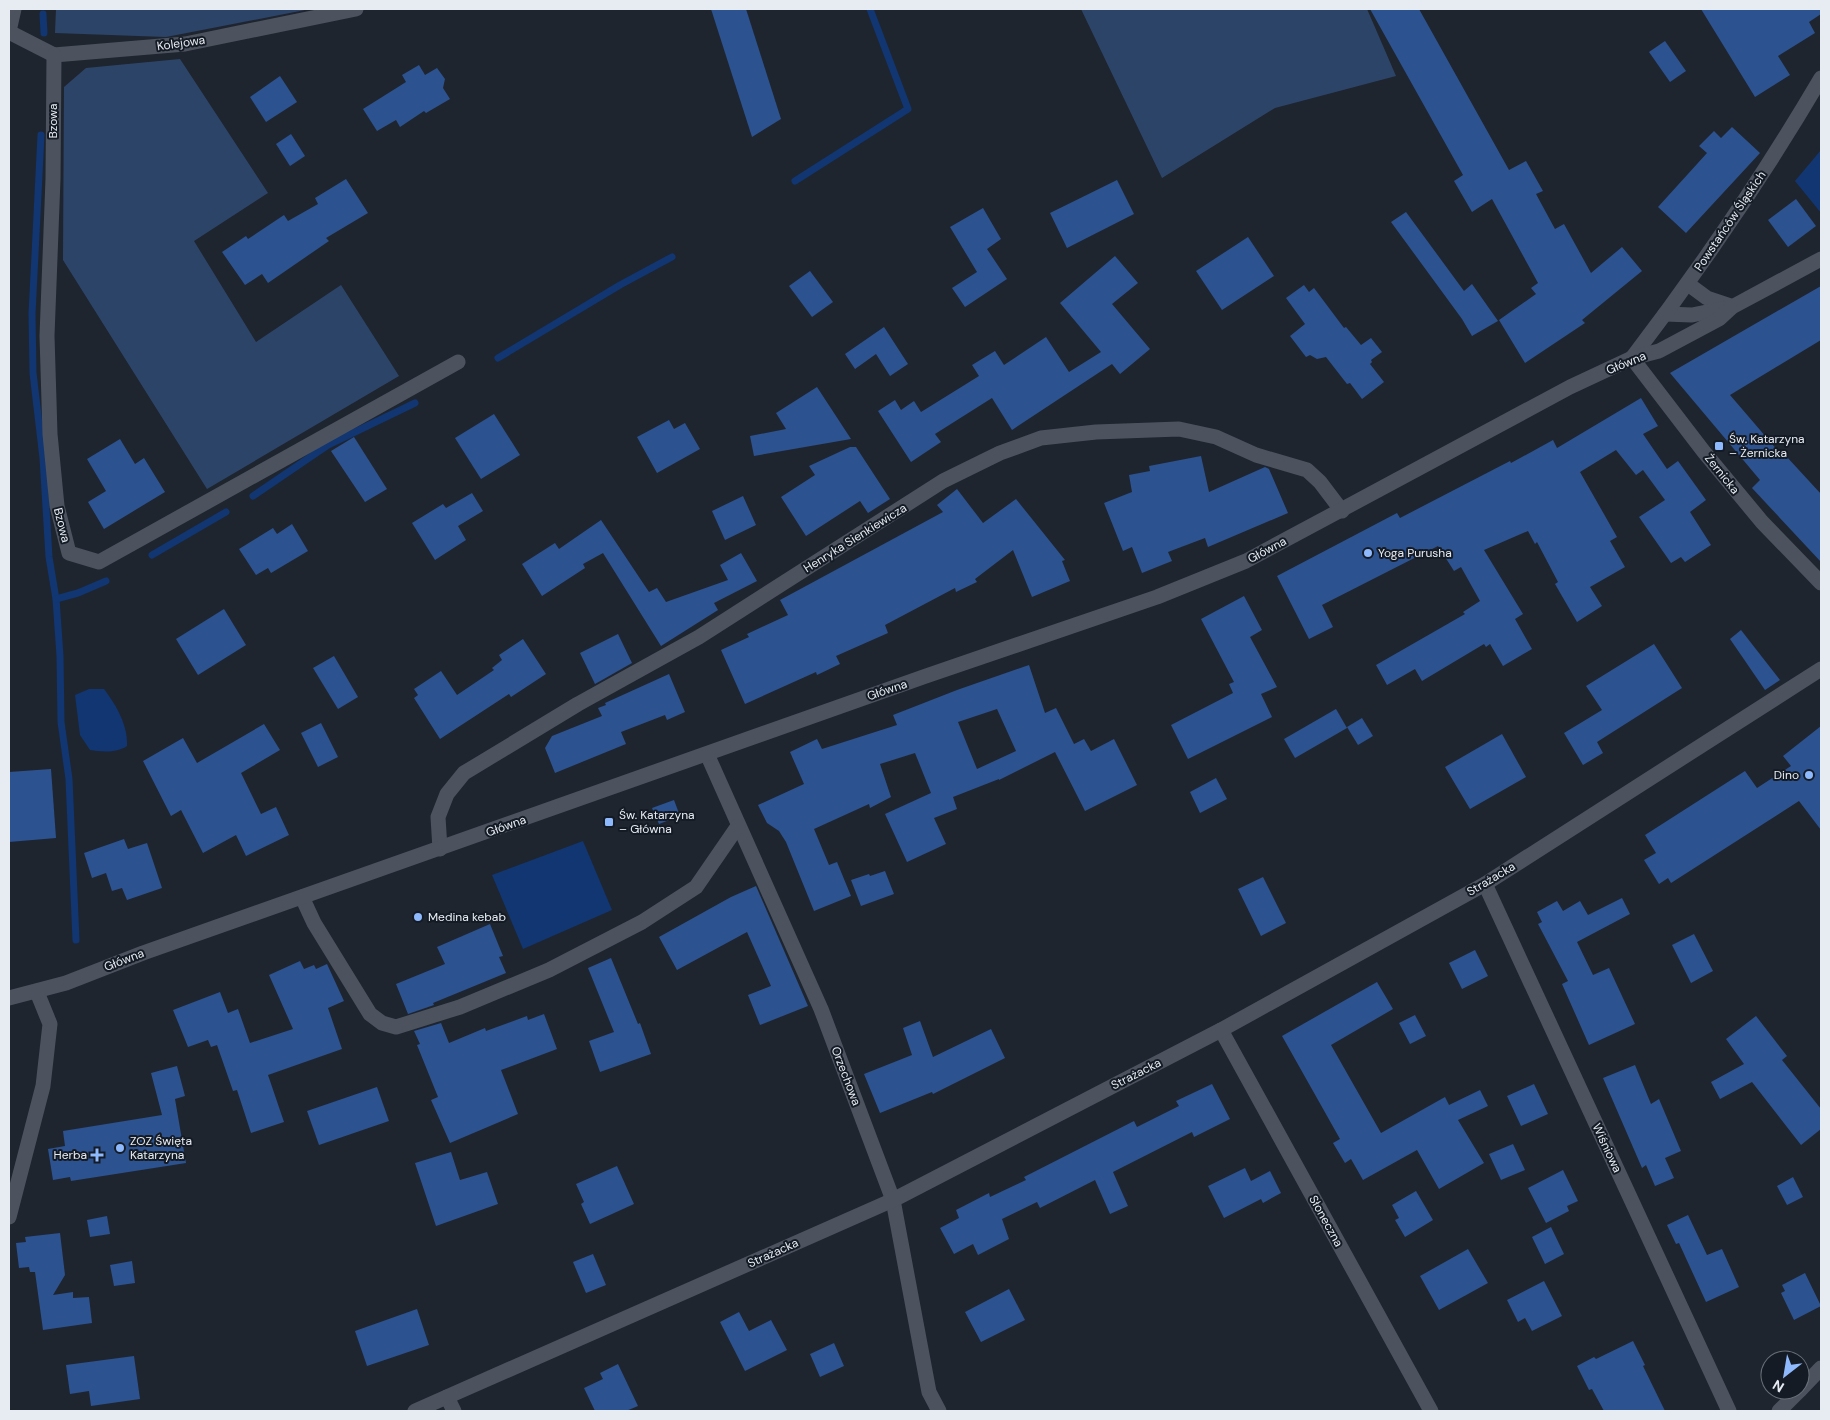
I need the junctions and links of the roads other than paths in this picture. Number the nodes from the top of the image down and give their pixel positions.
1 (14, 9) edge
2 (356, 9) edge
3 (9, 32) edge
4 (54, 55) junction
5 (1821, 78) edge
6 (1821, 259) edge
7 (1688, 284) junction
8 (1732, 307) junction
9 (1665, 314) junction
10 (1632, 358) junction
11 (458, 362) dead end
12 (1342, 510) junction
13 (1821, 583) edge
14 (1821, 669) edge
15 (708, 754) junction
16 (738, 826) junction
17 (440, 849) junction
18 (1485, 884) junction
19 (302, 897) junction
20 (37, 992) junction
21 (9, 998) edge
22 (1222, 1030) junction
23 (893, 1200) junction
24 (9, 1217) edge
25 (1821, 1368) edge
26 (1810, 1380) edge
27 (446, 1397) junction
28 (1790, 1400) edge
29 (415, 1411) edge
30 (454, 1411) edge
31 (939, 1411) edge
32 (1431, 1411) edge
33 (1729, 1411) edge
34 (1779, 1411) edge

1 - 3 street
2 - 4 street, Kolejowa
3 - 4 street
4 - 11 street, Bzowa
5 - 7 street, Powstańców Śląskich
6 - 8 street, Główna
7 - 8 street
7 - 9 street, Powstańców Śląskich
8 - 9 street, Główna
8 - 10 street, Główna
9 - 10 street, Powstańców Śląskich
10 - 12 street, Główna
10 - 13 street, Żernicka
12 - 15 street, Główna
12 - 17 street, Henryka Sienkiewicza
14 - 18 street, Strażacka
15 - 16 street, Orzechowa
15 - 17 street, Główna
16 - 19 street
16 - 23 street, Orzechowa
17 - 19 street, Główna
18 - 22 street, Strażacka
18 - 33 street, Wiśniowa
19 - 20 street, Główna
20 - 21 street, Główna
20 - 24 street
22 - 23 street, Strażacka
22 - 32 street, Słoneczna
23 - 27 street, Strażacka
23 - 31 street, Orzechowa
25 - 26 street
27 - 29 street, Strażacka
27 - 30 street
28 - 34 street

